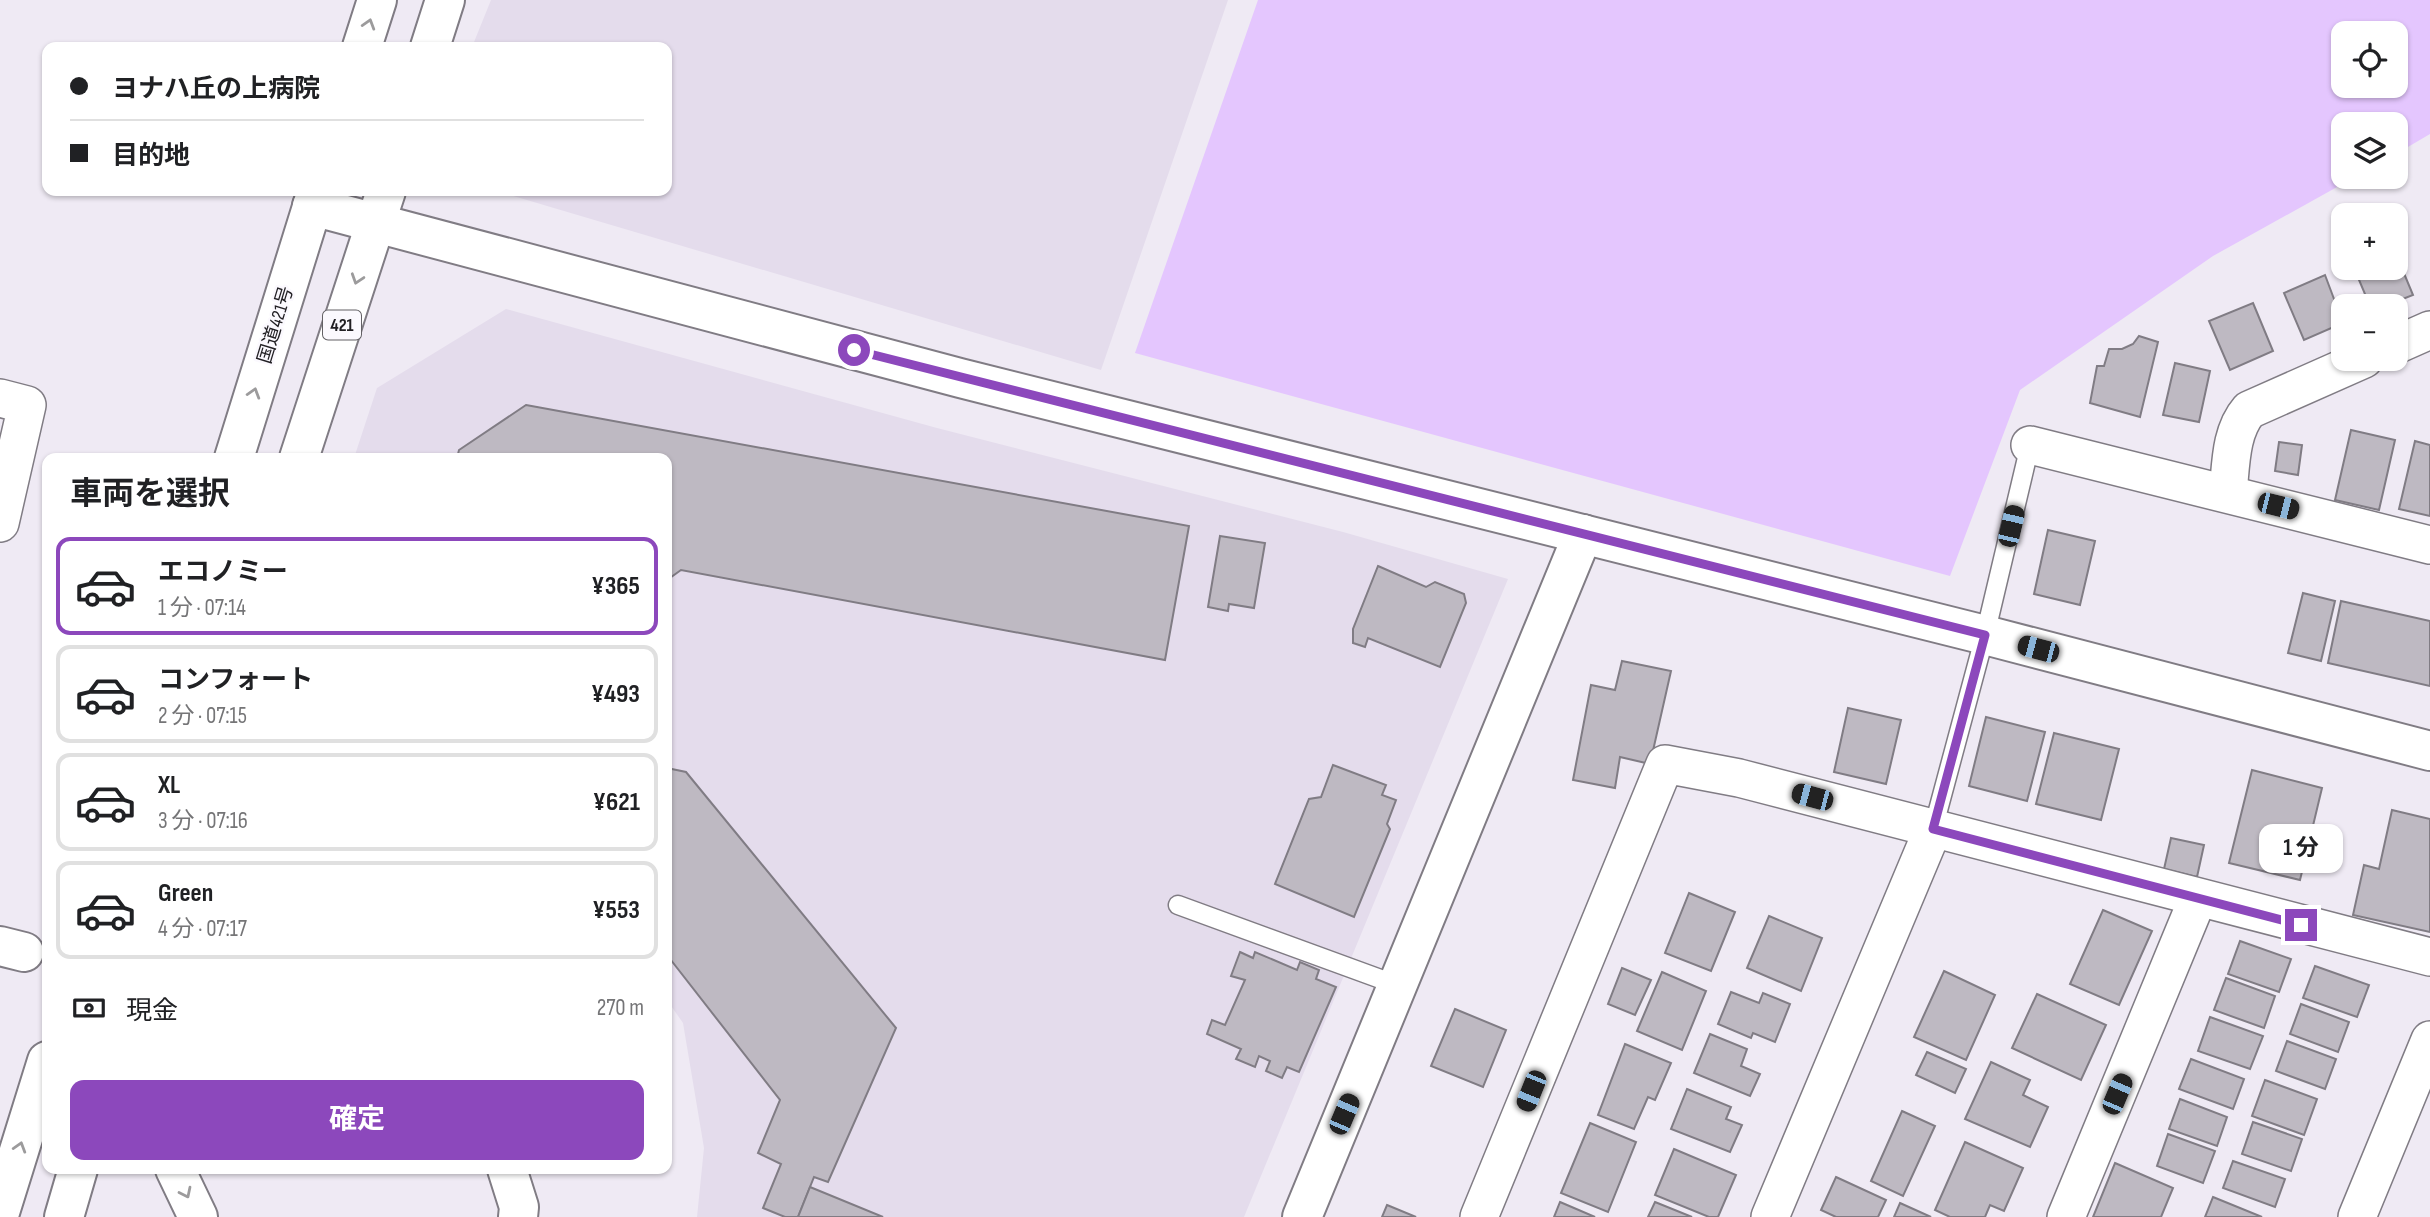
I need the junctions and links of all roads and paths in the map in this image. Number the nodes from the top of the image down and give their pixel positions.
1 (377, 0) edge
2 (445, 0) edge
3 (364, 42) edge
4 (432, 42) edge
5 (314, 198) edge
6 (381, 207) edge
7 (2430, 330) edge
8 (2408, 340) edge
9 (2337, 371) edge
10 (0, 398) edge
11 (2031, 445) joint
12 (236, 453) edge
13 (301, 453) edge
14 (2228, 493) junction
15 (0, 523) edge
16 (1583, 534) junction
17 (2430, 545) edge
18 (1985, 635) junction
19 (2430, 751) edge
20 (1933, 829) junction
21 (2198, 898) junction
22 (1178, 905) dead end
23 (2430, 957) edge
24 (1398, 985) junction
25 (2430, 1040) edge
26 (42, 1077) edge
27 (77, 1174) edge
28 (177, 1174) edge
29 (509, 1174) edge
30 (0, 1212) edge
31 (64, 1217) edge
32 (198, 1217) edge
33 (518, 1217) edge
34 (1302, 1217) edge
35 (1479, 1217) edge
36 (1770, 1217) edge
37 (2066, 1217) edge
38 (2357, 1217) edge

3 -> 1 main road
2 - 4 main road
5 - 6 main road
12 -> 5 main road, 国道421号
6 -> 13 main road, 421
6 - 16 main road
7 - 8 street
9 - 14 street
10 - 15 street
11 - 14 street
11 - 18 lane
14 - 17 street
16 - 18 main road
16 - 24 main road
18 - 19 main road
18 - 20 lane
20 - 21 street
20 - 35 street
20 - 36 street
21 - 23 street
21 - 37 street
22 - 24 lane
24 - 34 main road
25 - 38 street
30 -> 26 main road
27 - 31 main road
28 -> 32 main road
29 - 33 main road

